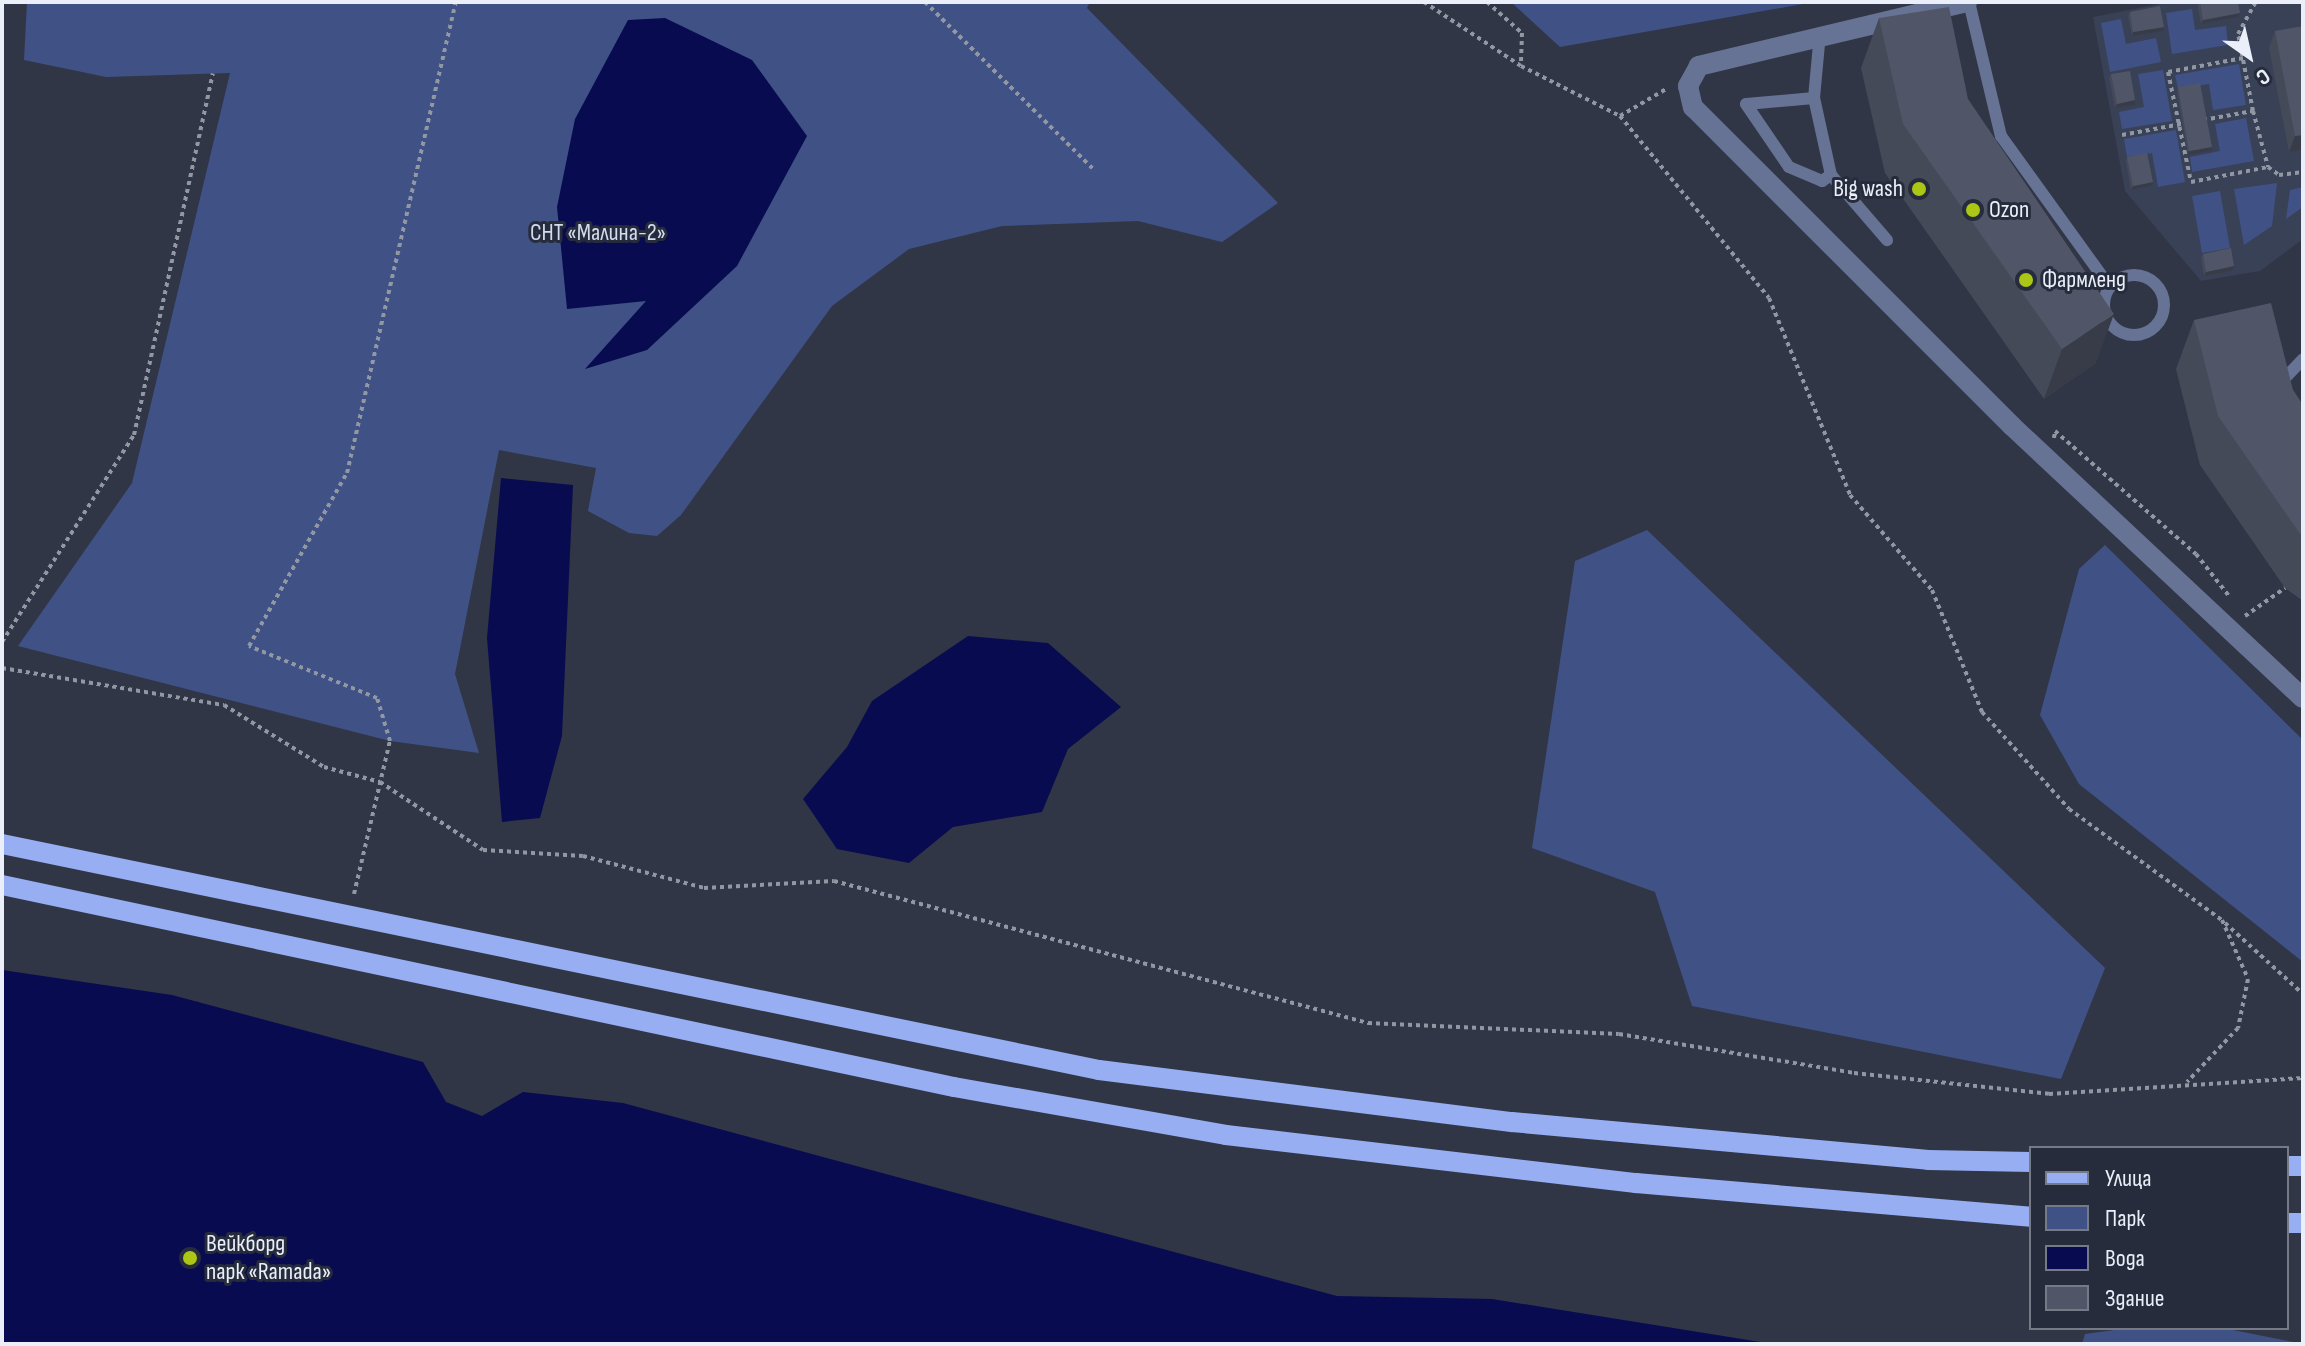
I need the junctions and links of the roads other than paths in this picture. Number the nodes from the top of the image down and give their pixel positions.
1 (1968, 2) edge
2 (1820, 33) junction
3 (1814, 98) junction
4 (1831, 175) junction
5 (1887, 240) dead end
6 (2110, 287) junction
7 (2303, 359) edge
8 (2280, 403) edge
9 (2303, 698) edge
10 (2, 844) edge
11 (2, 885) edge
12 (2029, 1162) edge
13 (2029, 1217) edge

1 - 2 street
1 - 6 lane
2 - 3 lane
2 - 9 street
3 - 4 lane
3 - 4 lane
4 - 5 lane
6 - 6 lane
7 - 8 lane
10 - 12 main road
11 - 13 main road

